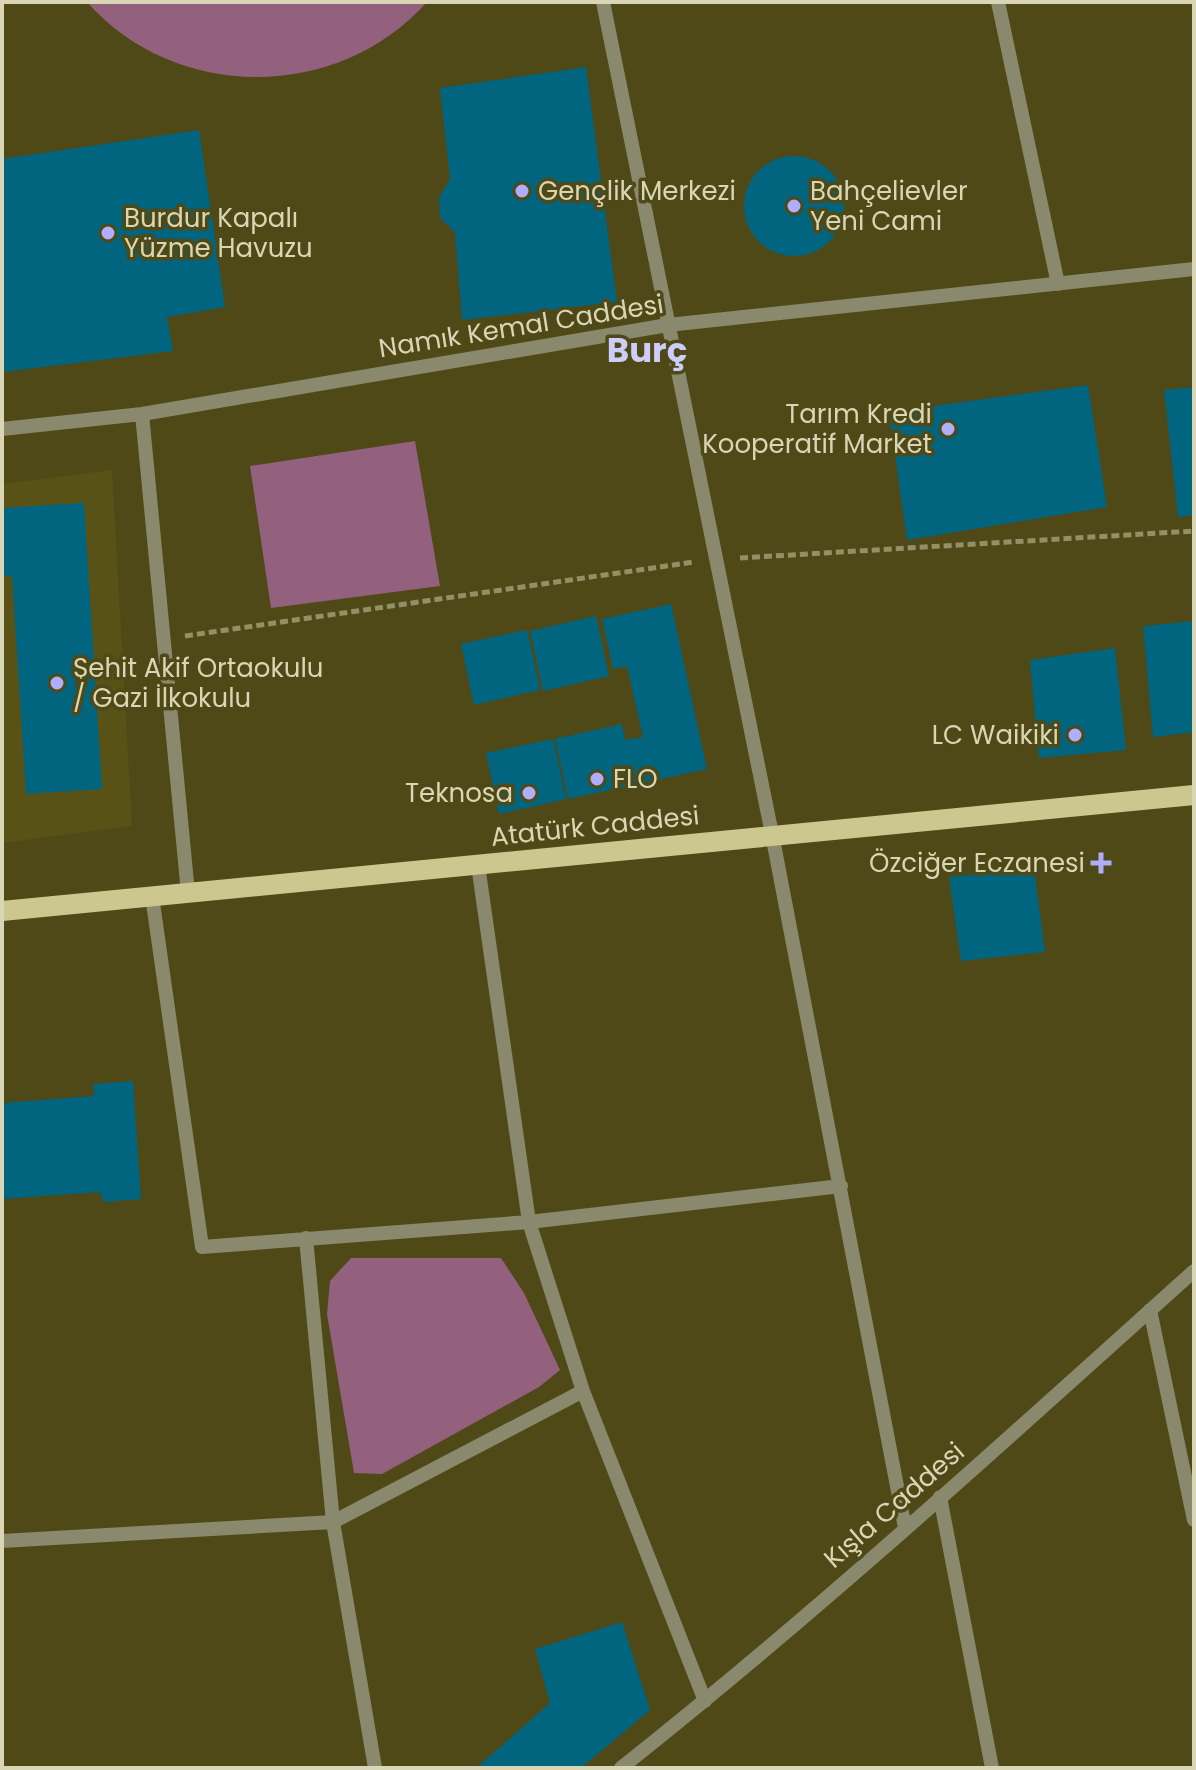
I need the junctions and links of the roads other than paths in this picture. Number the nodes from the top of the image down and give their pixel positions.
1 (603, 2) edge
2 (998, 2) edge
3 (1194, 269) edge
4 (1058, 284) junction
5 (668, 325) junction
6 (142, 414) junction
7 (2, 429) edge
8 (1194, 795) edge
9 (772, 834) junction
10 (478, 865) junction
11 (188, 893) junction
12 (152, 896) junction
13 (2, 911) edge
14 (841, 1186) junction
15 (529, 1222) junction
16 (306, 1238) junction
17 (1194, 1271) edge
18 (1150, 1310) junction
19 (583, 1391) junction
20 (940, 1497) junction
21 (1194, 1520) edge
22 (333, 1522) junction
23 (905, 1528) junction
24 (2, 1541) edge
25 (705, 1701) junction
26 (375, 1768) edge
27 (621, 1768) edge
28 (992, 1768) edge

1 - 5 street
2 - 4 street
3 - 4 street, Namık Kemal Caddesi
4 - 5 street, Namık Kemal Caddesi
5 - 6 street, Namık Kemal Caddesi
5 - 9 street
6 - 7 street, Namık Kemal Caddesi
6 - 11 street
8 - 9 main road, Atatürk Caddesi
9 - 10 main road, Atatürk Caddesi
9 - 14 street
10 - 11 main road, Atatürk Caddesi
10 - 15 street
11 - 12 main road, Atatürk Caddesi
12 - 13 main road, Atatürk Caddesi
12 - 16 street
14 - 15 street
14 - 23 street
15 - 16 street
15 - 19 street
16 - 22 street
17 - 18 street, Kışla Caddesi
18 - 20 street, Kışla Caddesi
18 - 21 street
19 - 22 street
19 - 25 street
20 - 23 street, Kışla Caddesi
20 - 28 street
22 - 24 street
22 - 26 street
23 - 25 street, Kışla Caddesi
25 - 27 street, Kışla Caddesi

